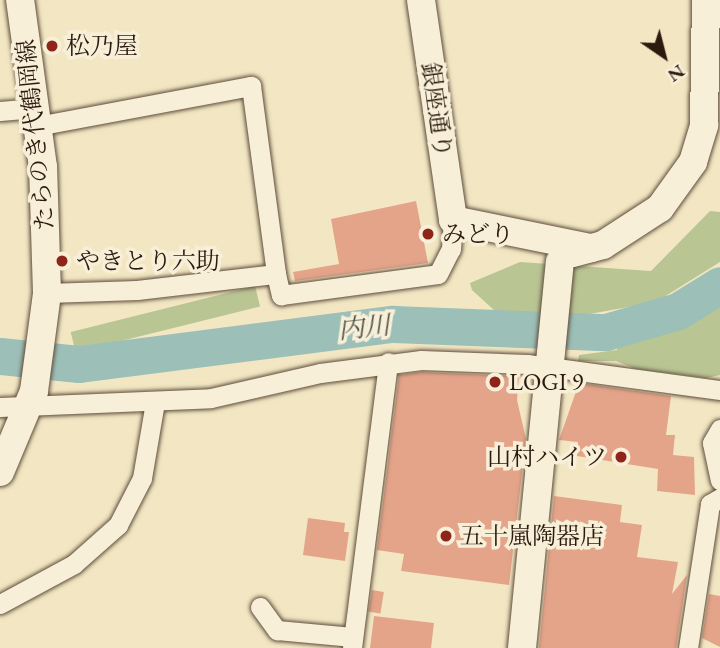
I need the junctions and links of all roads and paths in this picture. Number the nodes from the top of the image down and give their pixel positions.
1 (20, 0) edge
2 (421, 0) edge
3 (706, 0) edge
4 (0, 111) edge
5 (36, 117) junction
6 (453, 220) junction
7 (537, 238) junction
8 (591, 248) junction
9 (560, 262) junction
10 (276, 274) junction
11 (46, 303) junction
12 (550, 360) junction
13 (388, 362) junction
14 (720, 390) edge
15 (31, 400) junction
16 (155, 402) junction
17 (0, 407) edge
18 (720, 429) edge
19 (0, 472) edge
20 (720, 480) edge
21 (720, 498) edge
22 (0, 604) edge
23 (260, 607) dead end
24 (352, 643) edge
25 (522, 648) edge
26 (688, 648) edge

1 - 5 street, たらのき代鶴岡線
2 - 6 street, 銀座通り
3 - 8 street
4 - 5 street
5 - 10 street
5 - 11 street, たらのき代鶴岡線
6 - 7 street
6 - 10 street
7 - 8 street
7 - 9 street
8 - 9 street
9 - 12 street
10 - 11 street
11 - 15 street, たらのき代鶴岡線
12 - 13 street
12 - 14 street
12 - 25 street
13 - 16 street
13 - 24 street
15 - 16 street
15 - 17 street
15 - 19 street, たらのき代鶴岡線
16 - 22 street
18 - 20 street
21 - 26 street
23 - 24 street

